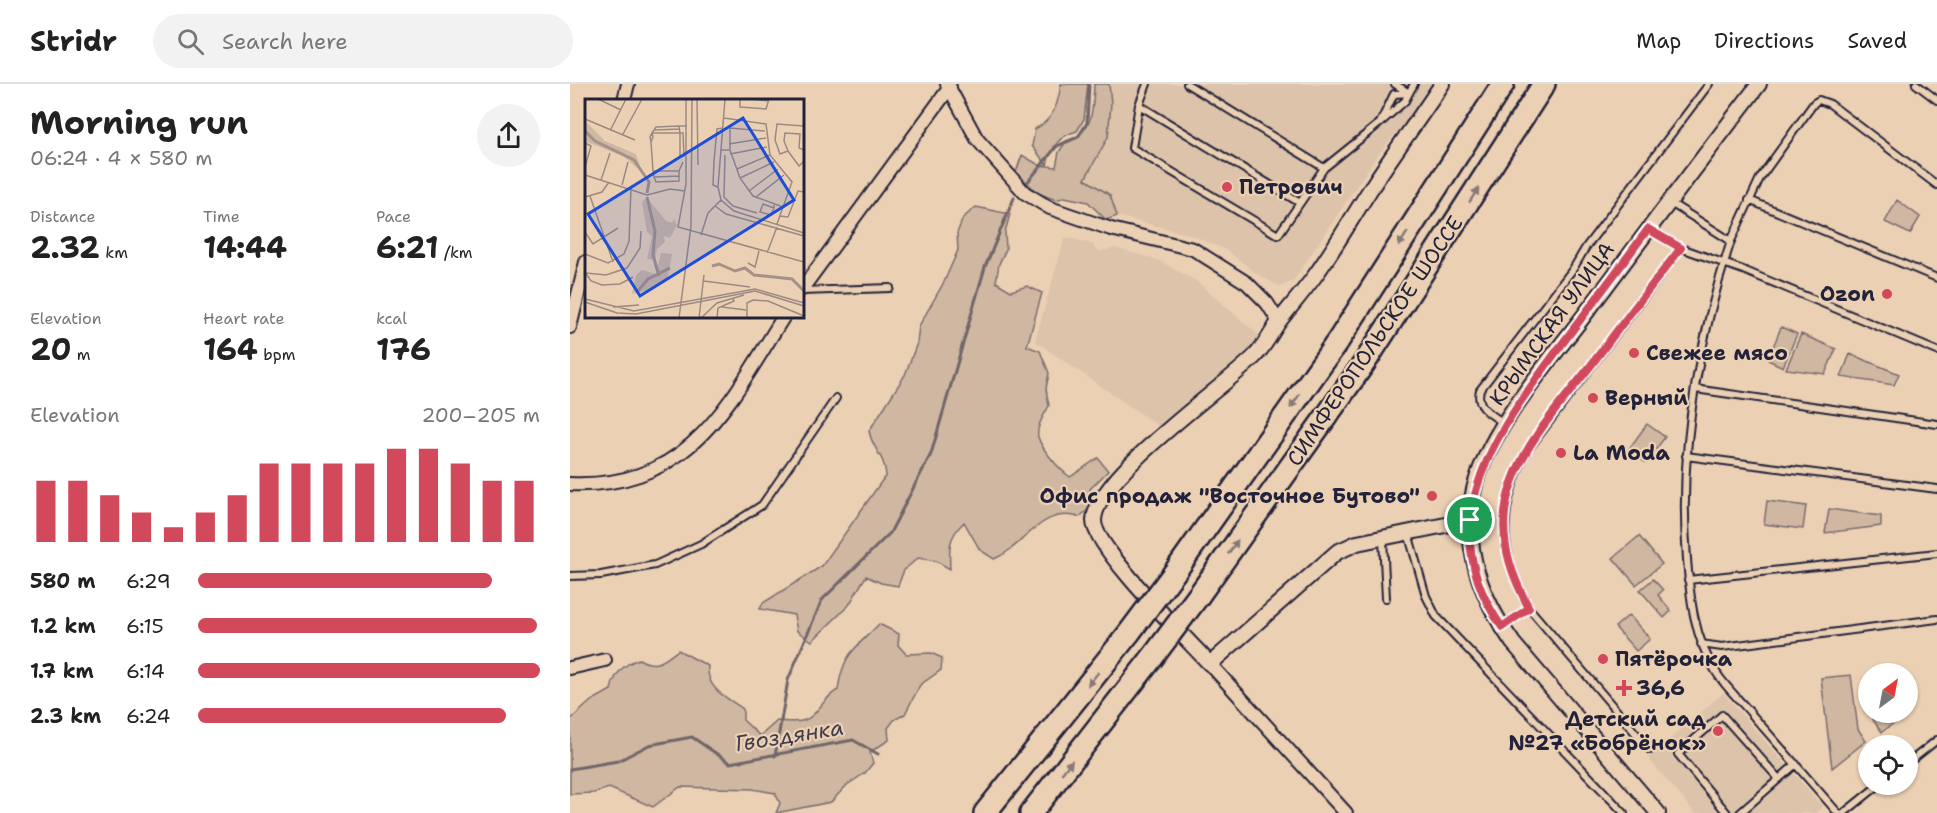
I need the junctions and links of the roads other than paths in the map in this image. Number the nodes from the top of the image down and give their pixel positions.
1 (628, 84) edge
2 (1147, 84) edge
3 (1187, 84) edge
4 (1395, 84) edge
5 (1414, 84) edge
6 (1442, 84) edge
7 (1503, 84) edge
8 (1545, 84) edge
9 (1709, 84) edge
10 (1759, 84) edge
11 (1916, 84) edge
12 (949, 85) edge
13 (1409, 93) junction
14 (624, 99) edge
15 (1937, 100) edge
16 (1139, 105) junction
17 (1380, 123) junction
18 (1324, 168) junction
19 (1937, 185) edge
20 (1749, 200) junction
21 (1668, 202) junction
22 (1300, 203) junction
23 (1648, 229) junction
24 (1731, 241) junction
25 (1681, 248) junction
26 (585, 265) edge
27 (1723, 265) junction
28 (1937, 278) edge
29 (579, 282) edge
30 (804, 287) edge
31 (890, 288) dead end
32 (804, 290) edge
33 (783, 318) edge
34 (1279, 322) junction
35 (570, 327) edge
36 (1937, 351) edge
37 (1695, 389) junction
38 (836, 398) dead end
39 (1504, 424) junction
40 (1937, 424) edge
41 (1686, 456) junction
42 (570, 484) edge
43 (1937, 489) edge
44 (1470, 520) junction
45 (1408, 533) junction
46 (1383, 538) junction
47 (1937, 553) edge
48 (570, 576) edge
49 (1688, 580) junction
50 (1386, 598) dead end
51 (1529, 608) junction
52 (1937, 619) edge
53 (1502, 627) junction
54 (1701, 644) junction
55 (605, 660) dead end
56 (1210, 664) junction
57 (570, 668) edge
58 (1937, 740) edge
59 (1650, 750) dead end
60 (1918, 755) edge
61 (1796, 764) junction
62 (1779, 779) junction
63 (1866, 795) edge
64 (985, 813) edge
65 (1031, 813) edge
66 (1346, 813) edge
67 (1624, 813) edge
68 (1658, 813) edge
69 (1727, 813) edge
70 (1740, 813) edge
71 (1838, 813) edge
72 (1844, 813) edge

1 - 14 street
2 - 16 lane
3 - 18 lane
4 - 13 lane
5 - 13 lane
6 - 34 street
7 -> 64 highway, СИМФЕРОПОЛЬСКОЕ ШОССЕ, bridge
65 -> 8 highway, СИМФЕРОПОЛЬСКОЕ ШОССЕ, bridge
9 - 39 lane
10 - 21 street, КРЫМСКАЯ УЛИЦА
11 - 15 lane
12 - 30 street
12 - 34 street
13 - 17 lane
13 - 17 lane
16 - 22 lane
16 - 22 lane
17 - 18 lane
18 - 22 lane
19 - 20 lane
20 - 24 lane
20 - 28 lane
21 - 23 street, КРЫМСКАЯ УЛИЦА
21 - 24 lane
23 - 25 lane
23 - 39 street, КРЫМСКАЯ УЛИЦА
24 - 27 lane
25 - 27 lane
25 - 51 lane
26 - 29 street
27 - 36 lane
27 - 37 lane
29 - 35 street
31 - 32 lane
33 - 42 street
34 - 56 street
37 - 40 lane
37 - 41 lane
38 - 48 lane
39 - 44 street, КРЫМСКАЯ УЛИЦА
41 - 43 lane
41 - 49 lane
44 - 45 street
44 - 53 street, КРЫМСКАЯ УЛИЦА
45 - 46 street
45 - 67 lane
46 - 50 lane
46 - 56 street
47 - 49 lane
49 - 54 lane
51 - 53 lane
51 - 59 lane
52 - 54 lane
53 - 68 street, КРЫМСКАЯ УЛИЦА
54 - 61 lane
55 - 57 street
56 - 66 street
58 - 60 lane
61 - 62 lane
61 - 71 lane
62 - 69 lane
62 - 70 lane
63 - 72 lane

